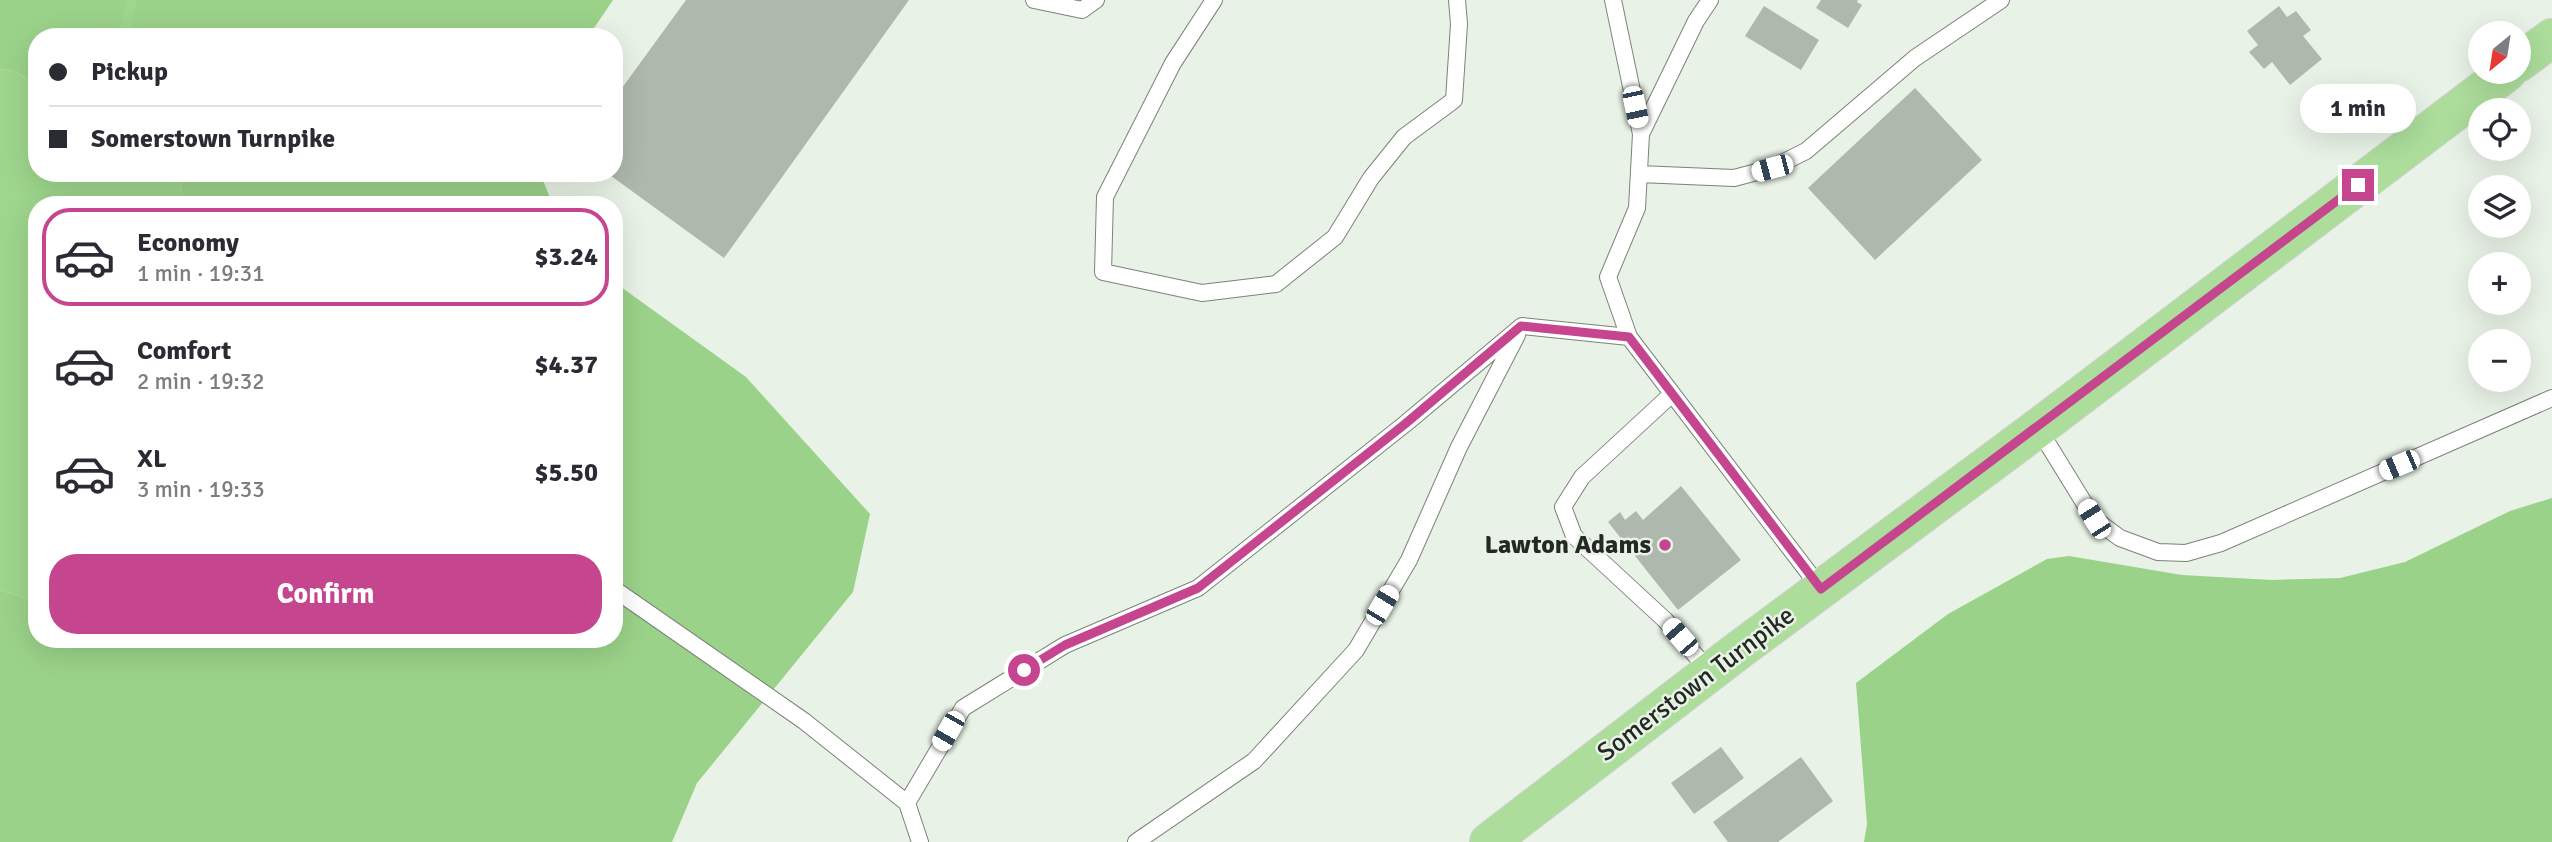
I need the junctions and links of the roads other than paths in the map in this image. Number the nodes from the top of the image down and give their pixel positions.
1 (1034, 0) edge
2 (1096, 0) edge
3 (1214, 0) edge
4 (1457, 0) edge
5 (1614, 0) edge
6 (1710, 0) edge
7 (2001, 0) edge
8 (2552, 38) edge
9 (2531, 53) edge
10 (2491, 84) edge
11 (1641, 134) junction
12 (1639, 174) junction
13 (1521, 326) junction
14 (1629, 337) junction
15 (1672, 394) junction
16 (2552, 398) edge
17 (2038, 428) junction
18 (1821, 589) junction
19 (623, 595) edge
20 (1710, 672) junction
21 (907, 803) junction
22 (920, 842) edge
23 (1136, 842) edge
24 (1489, 842) edge

1 - 2 lane
3 - 4 lane
5 - 11 lane
6 - 11 lane
7 - 12 lane
8 - 9 main road
10 - 17 main road, Somerstown Turnpike
11 - 12 lane
12 - 14 lane
13 - 14 lane
13 - 21 lane
13 - 23 lane
14 - 15 lane
15 - 18 lane
15 - 20 lane
16 - 17 lane
17 - 18 main road, Somerstown Turnpike
18 - 20 main road, Somerstown Turnpike
19 - 21 lane
20 - 24 main road, Somerstown Turnpike
21 - 22 lane

